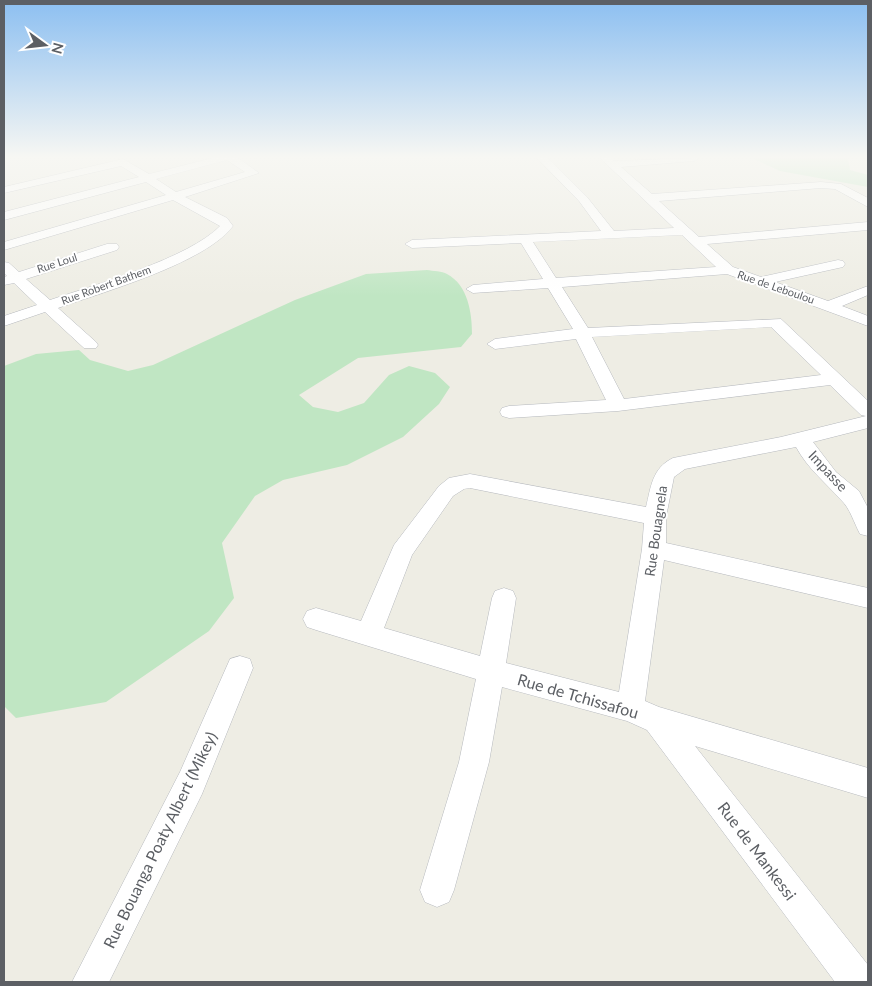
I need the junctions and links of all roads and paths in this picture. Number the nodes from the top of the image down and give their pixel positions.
1 (49, 204) edge
2 (151, 204) edge
3 (190, 204) edge
4 (587, 204) edge
5 (656, 204) edge
6 (4, 216) edge
7 (868, 226) edge
8 (610, 234) junction
9 (690, 236) junction
10 (525, 239) junction
11 (412, 244) dead end
12 (4, 246) edge
13 (112, 247) dead end
14 (838, 264) dead end
15 (4, 266) edge
16 (728, 270) junction
17 (10, 280) edge
18 (762, 281) junction
19 (552, 282) junction
20 (473, 289) dead end
21 (868, 290) edge
22 (47, 306) junction
23 (829, 306) junction
24 (4, 321) edge
25 (868, 321) edge
26 (583, 333) junction
27 (495, 344) dead end
28 (90, 345) dead end
29 (835, 379) junction
30 (618, 405) junction
31 (868, 411) edge
32 (510, 412) dead end
33 (868, 422) edge
34 (802, 440) junction
35 (655, 517) junction
36 (868, 528) edge
37 (654, 549) junction
38 (504, 598) dead end
39 (868, 598) edge
40 (316, 619) dead end
41 (368, 635) junction
42 (240, 668) dead end
43 (490, 671) junction
44 (644, 714) junction
45 (868, 783) edge
46 (438, 890) dead end
47 (90, 982) edge
48 (858, 982) edge

1 - 6 street
2 - 12 street
3 - 22 street, Rue Robert Bathem
4 - 8 street
5 - 9 street, Rue de Leboulou
7 - 9 street
8 - 9 street
8 - 10 street
9 - 16 street, Rue de Leboulou
10 - 11 street
10 - 19 street
13 - 17 street, Rue Loul
14 - 18 street
15 - 17 street
16 - 18 street, Rue de Leboulou
16 - 19 street
17 - 22 street
18 - 23 street, Rue de Leboulou
19 - 20 street
19 - 26 street
21 - 23 street
22 - 24 street, Rue Robert Bathem
22 - 28 street
23 - 25 street, Rue de Leboulou
26 - 27 street
26 - 29 street
26 - 30 street
29 - 30 street
29 - 31 street
30 - 32 street
33 - 34 street, Rue Bouagnela
34 - 35 street, Rue Bouagnela
34 - 36 street, Impasse
35 - 37 street, Rue Bouagnela
35 - 41 street
37 - 39 street
37 - 44 street, Rue Bouagnela
38 - 43 street
40 - 41 street, Rue de Tchissafou
41 - 43 street, Rue de Tchissafou
42 - 47 street, Rue Bouanga Poaty Albert (Mikey)
43 - 44 street, Rue de Tchissafou
43 - 46 street
44 - 45 street, Rue de Tchissafou
44 - 48 street, Rue de Mankessi

